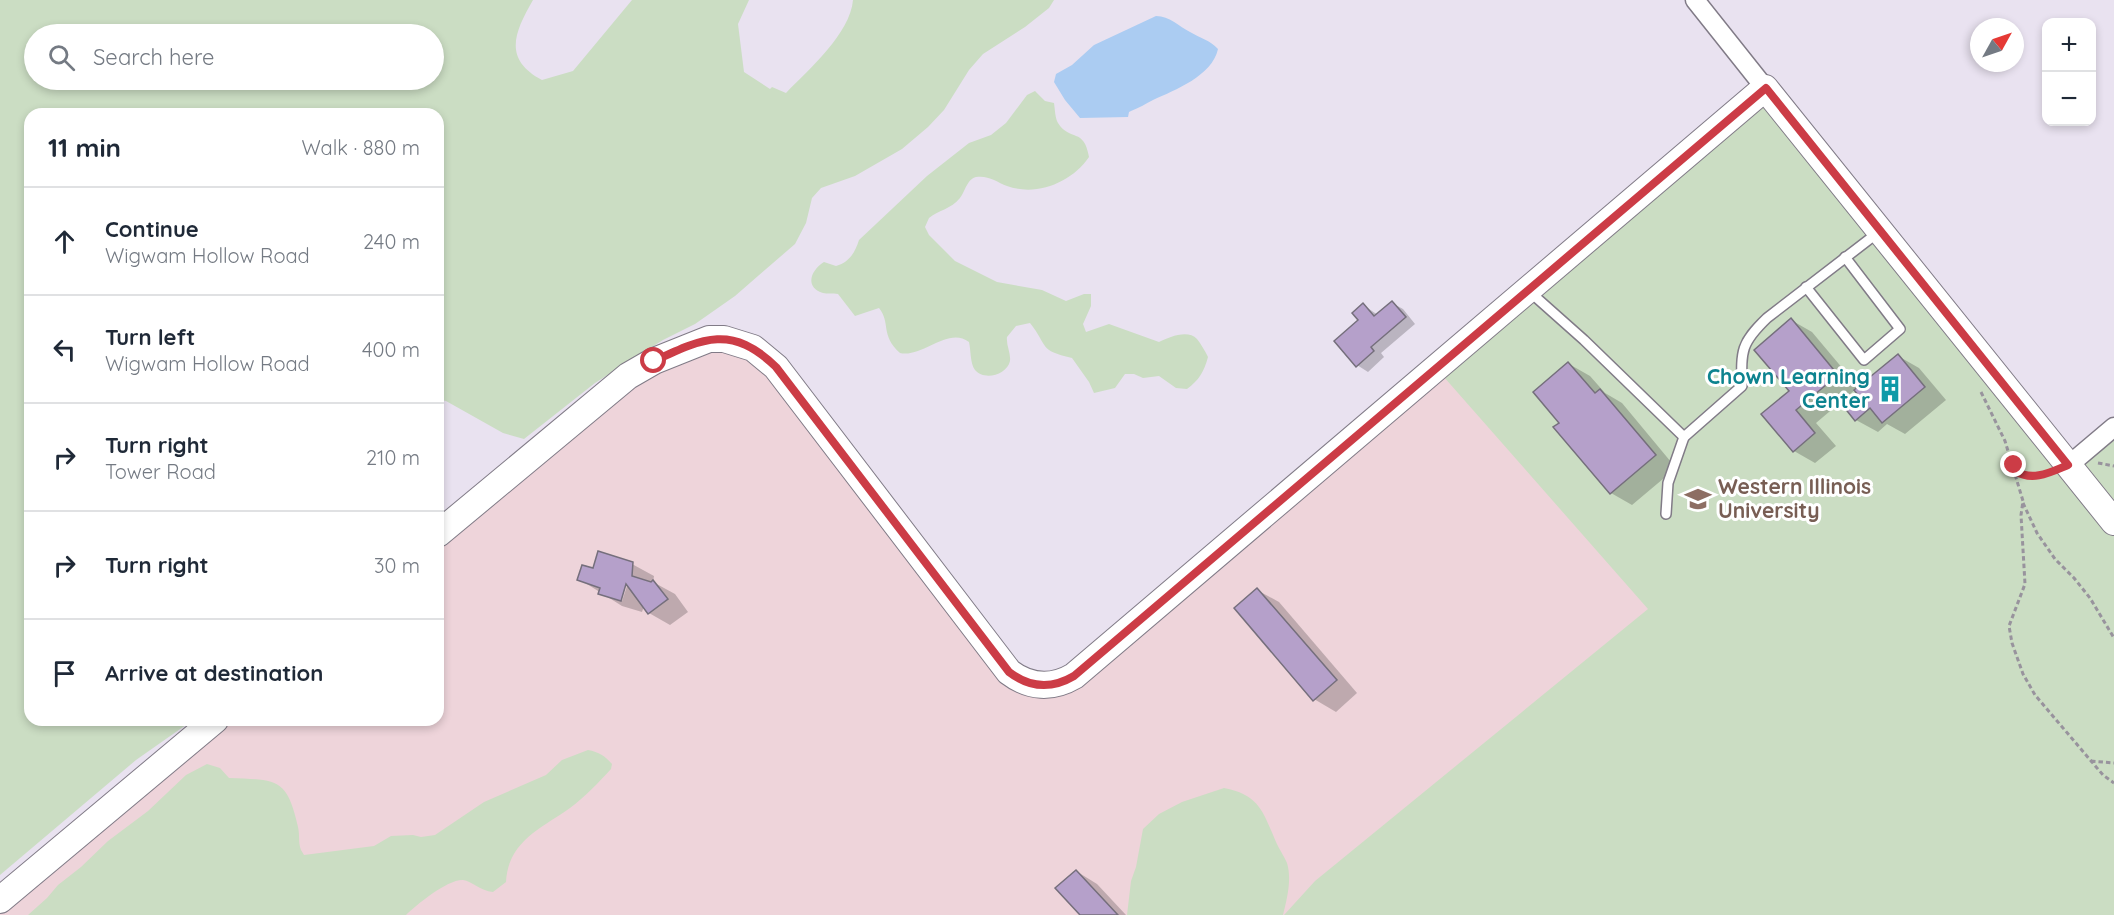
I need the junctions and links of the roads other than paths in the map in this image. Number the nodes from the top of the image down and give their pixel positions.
1 (1695, 0) edge
2 (1766, 88) junction
3 (1880, 231) junction
4 (1845, 257) junction
5 (1806, 287) junction
6 (1528, 290) junction
7 (2114, 427) edge
8 (1684, 437) junction
9 (2068, 465) junction
10 (1666, 514) dead end
11 (2114, 522) edge
12 (444, 529) edge
13 (208, 726) edge
14 (0, 900) edge

1 - 2 street
2 - 3 street
2 - 6 street
3 - 4 lane
3 - 9 street
4 - 5 lane
4 - 5 lane
5 - 8 lane
6 - 8 lane
6 - 12 street
7 - 9 street
8 - 10 lane
9 - 11 street
13 - 14 street

